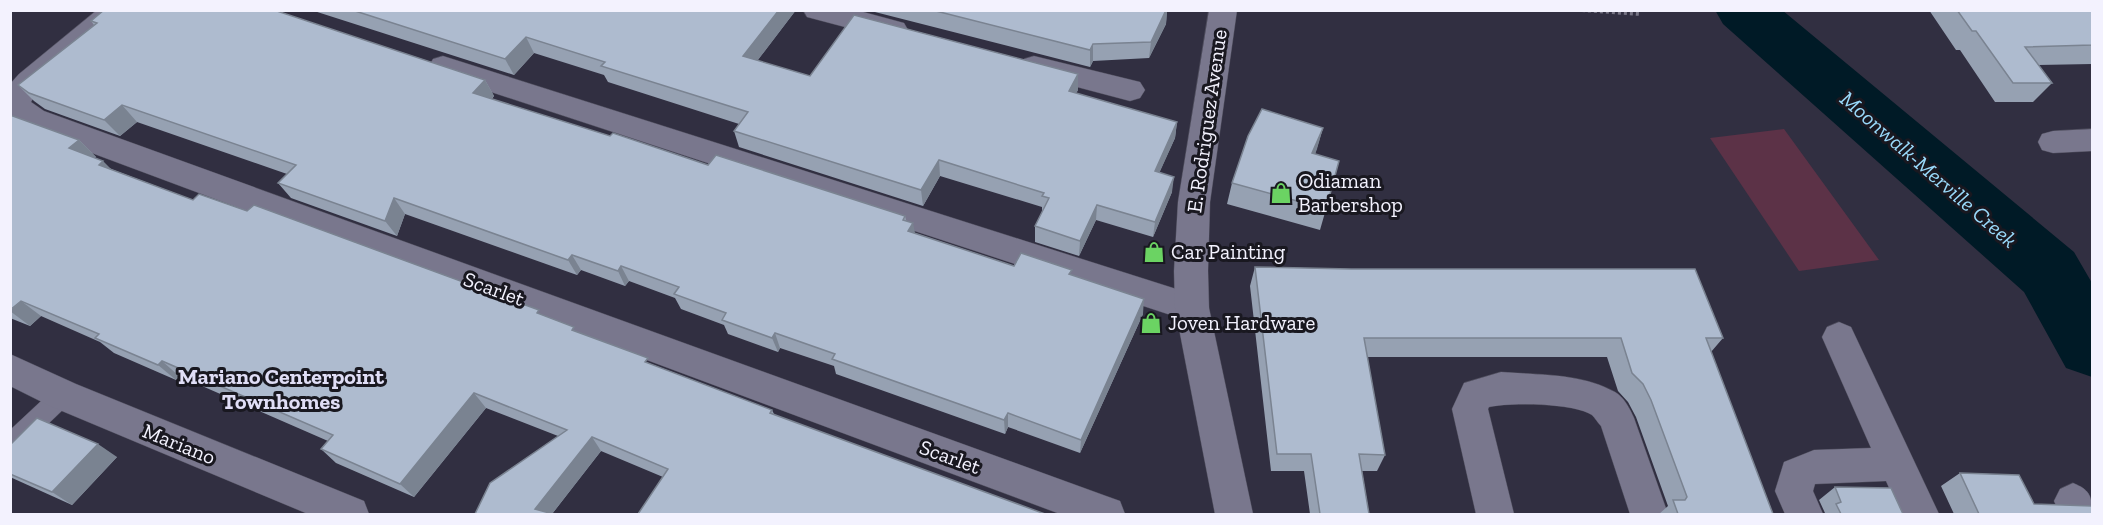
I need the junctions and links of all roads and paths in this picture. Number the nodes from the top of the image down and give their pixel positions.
1 (116, 10) edge
2 (817, 10) edge
3 (1223, 10) edge
4 (1582, 10) edge
5 (1641, 14) dead end
6 (917, 36) edge
7 (418, 58) edge
8 (1007, 59) edge
9 (1130, 90) dead end
10 (2092, 141) edge
11 (2053, 142) dead end
12 (1192, 308) junction
13 (1839, 337) dead end
14 (10, 369) edge
15 (63, 395) junction
16 (10, 446) edge
17 (1896, 464) junction
18 (350, 514) edge
19 (1106, 514) edge
20 (1234, 514) edge
21 (1495, 514) edge
22 (1649, 514) edge
23 (1804, 514) edge
24 (1920, 514) edge

1 - 19 street, Scarlet
2 - 6 street
3 - 12 street, E. Rodriguez Avenue
4 - 5 path
7 - 12 street
8 - 9 street
10 - 11 street
12 - 20 street, E. Rodriguez Avenue
13 - 17 street
14 - 15 street, Mariano
15 - 16 lane
15 - 18 street, Mariano
17 - 23 street
17 - 24 street
21 - 22 street

